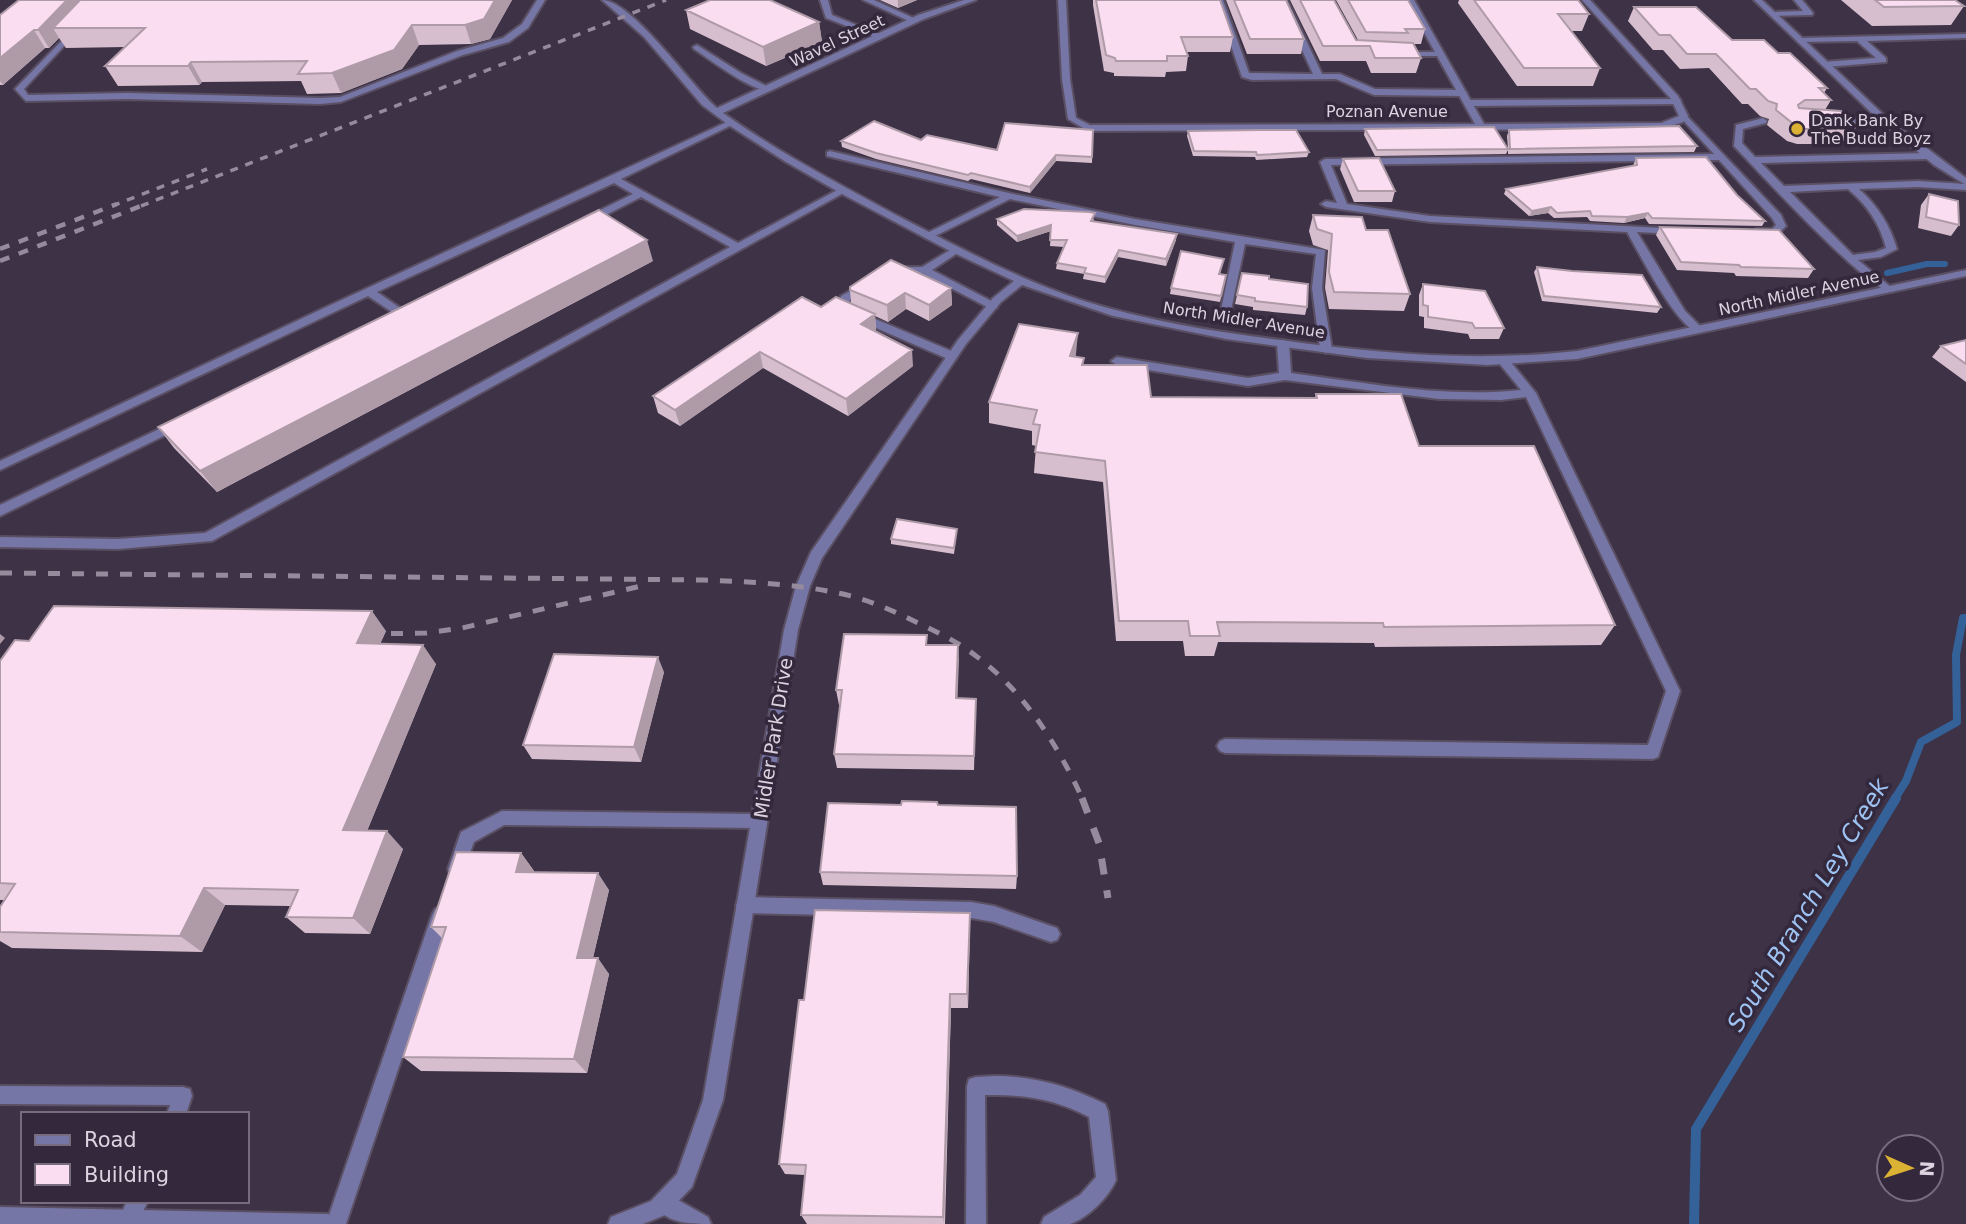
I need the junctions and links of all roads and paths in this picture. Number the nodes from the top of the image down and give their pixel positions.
1 (541, 0) edge
2 (606, 0) edge
3 (824, 0) edge
4 (867, 0) edge
5 (972, 0) edge
6 (1062, 0) edge
7 (1219, 0) edge
8 (1283, 0) edge
9 (1409, 0) edge
10 (1586, 0) edge
11 (1758, 0) edge
12 (1798, 0) edge
13 (1773, 14) junction
14 (84, 20) edge
15 (914, 20) junction
16 (880, 36) junction
17 (1966, 36) edge
18 (1860, 39) junction
19 (1800, 40) junction
20 (697, 47) dead end
21 (1389, 54) edge
22 (1440, 54) junction
23 (1826, 64) junction
24 (1319, 77) junction
25 (768, 89) junction
26 (1462, 93) junction
27 (1677, 101) junction
28 (1468, 103) junction
29 (717, 112) junction
30 (1683, 113) junction
31 (1818, 120) edge
32 (1763, 121) dead end
33 (1887, 121) junction
34 (732, 123) junction
35 (1481, 126) junction
36 (830, 155) dead end
37 (1928, 156) junction
38 (1722, 157) junction
39 (1752, 160) junction
40 (614, 179) junction
41 (1966, 184) edge
42 (1848, 185) junction
43 (1780, 188) junction
44 (844, 190) junction
45 (640, 194) junction
46 (1007, 197) junction
47 (1326, 204) dead end
48 (1343, 206) junction
49 (579, 225) edge
50 (1631, 230) junction
51 (1683, 231) edge
52 (1748, 231) edge
53 (929, 236) junction
54 (1240, 242) junction
55 (738, 247) junction
56 (956, 250) junction
57 (1850, 258) junction
58 (924, 270) junction
59 (1966, 273) edge
60 (1022, 280) junction
61 (1888, 290) junction
62 (369, 291) junction
63 (993, 306) junction
64 (1226, 310) dead end
65 (390, 320) edge
66 (1698, 330) junction
67 (1283, 344) junction
68 (1326, 349) junction
69 (952, 356) junction
70 (1117, 361) dead end
71 (1505, 363) junction
72 (1285, 376) junction
73 (1530, 393) junction
74 (195, 415) edge
75 (0, 466) edge
76 (0, 511) edge
77 (0, 542) edge
78 (1225, 746) dead end
79 (759, 821) junction
80 (745, 905) junction
81 (1051, 934) dead end
82 (0, 1095) edge
83 (177, 1112) edge
84 (664, 1202) junction
85 (134, 1210) edge
86 (0, 1217) edge
87 (247, 1223) edge
88 (328, 1224) edge
89 (336, 1224) edge
90 (618, 1224) edge
91 (701, 1224) edge
92 (976, 1224) edge
93 (1051, 1224) edge

1 - 14 street
2 - 29 street, North Midler Avenue
3 - 16 street
4 - 15 street
5 - 15 street, Wavel Street
6 - 35 street, Poznan Avenue
7 - 24 street
8 - 24 street
9 - 22 street
10 - 27 street
11 - 13 street
12 - 13 street
13 - 19 street
15 - 16 street, Wavel Street
16 - 25 street, Wavel Street
17 - 18 street
18 - 19 street
18 - 23 street
19 - 23 street
20 - 25 street
21 - 22 street
22 - 26 street
23 - 33 street
24 - 26 street
25 - 29 street, Wavel Street
26 - 28 street
27 - 28 street
27 - 30 street
28 - 35 street
29 - 34 street, North Midler Avenue
30 - 35 street, Poznan Avenue
30 - 38 street
31 - 33 street
32 - 39 street
33 - 37 street
34 - 40 street
34 - 44 street, North Midler Avenue
36 - 46 street
37 - 39 street
37 - 41 street
38 - 48 street
38 - 52 street
39 - 43 street
40 - 45 street
40 - 62 street
41 - 42 street
42 - 43 street
42 - 57 street
43 - 57 street
44 - 53 street, North Midler Avenue
44 - 55 street
45 - 49 street
45 - 55 street
46 - 53 street
46 - 54 street
47 - 48 street
48 - 50 street
50 - 51 street
50 - 66 street
53 - 56 street, North Midler Avenue
54 - 64 street
54 - 68 street
55 - 77 street
56 - 58 street
56 - 60 street, North Midler Avenue
57 - 61 street
58 - 63 street
58 - 69 street
59 - 61 street, North Midler Avenue
60 - 63 street, Midler Park Drive
60 - 67 street, North Midler Avenue
61 - 66 street, North Midler Avenue
62 - 65 street
62 - 75 street
63 - 69 street, Midler Park Drive
66 - 71 street, North Midler Avenue
67 - 68 street, North Midler Avenue
67 - 72 street
68 - 71 street, North Midler Avenue
69 - 79 street, Midler Park Drive
70 - 72 street
71 - 73 street
72 - 73 street
73 - 78 street
74 - 76 street
79 - 80 street, Midler Park Drive
79 - 89 street
80 - 81 street
80 - 84 street, Midler Park Drive
82 - 83 street
84 - 90 street, Midler Park Drive
84 - 91 street
85 - 86 street
85 - 87 street
87 - 88 street
92 - 93 street

